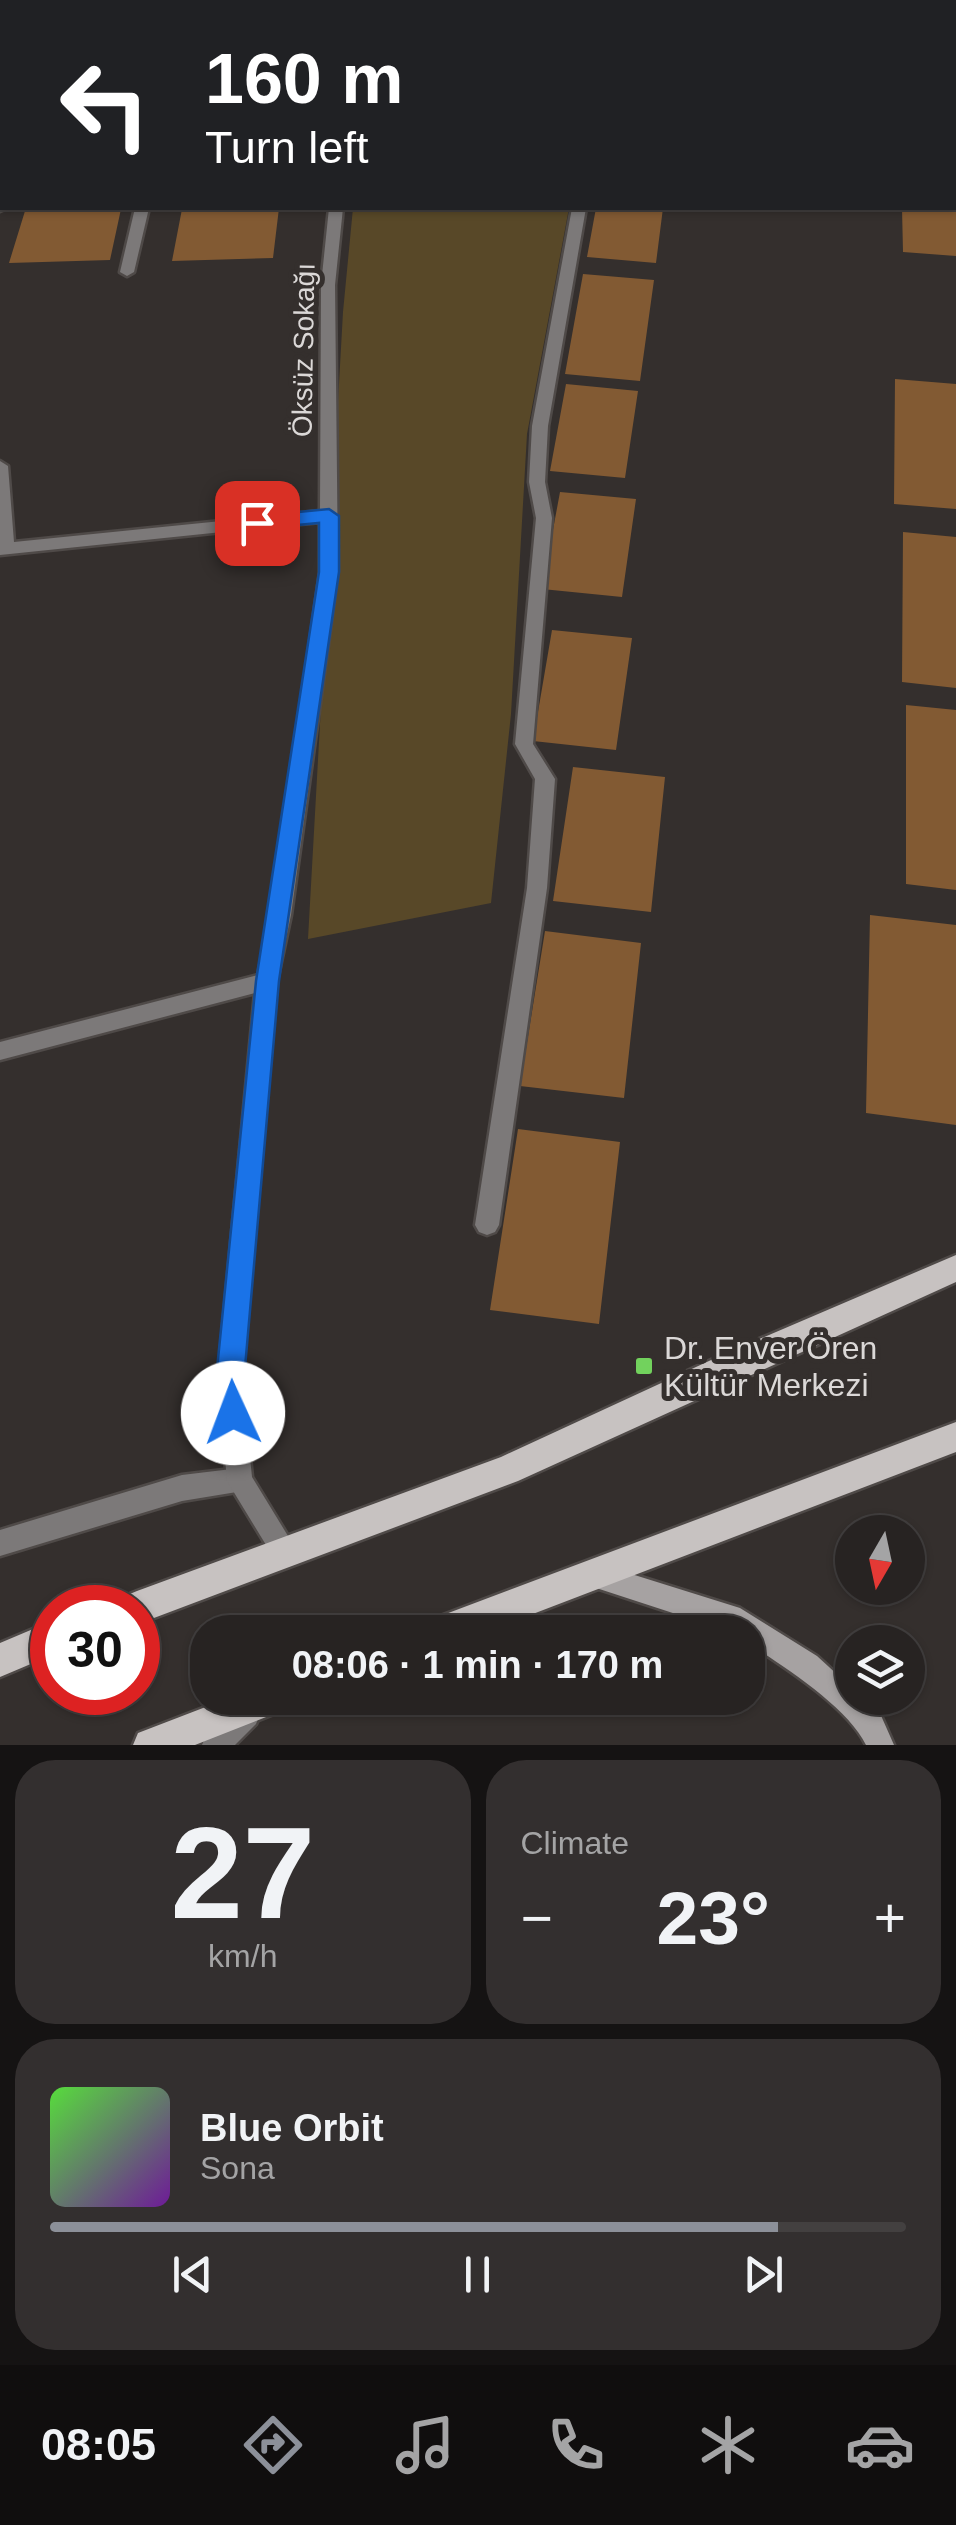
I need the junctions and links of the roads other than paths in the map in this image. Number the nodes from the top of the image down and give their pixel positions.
1 (142, 210) edge
2 (336, 210) edge
3 (580, 210) edge
4 (127, 272) dead end
5 (0, 466) edge
6 (329, 516) junction
7 (3, 548) edge
8 (268, 981) junction
9 (0, 1051) edge
10 (487, 1225) dead end
11 (956, 1268) edge
12 (956, 1438) edge
13 (240, 1481) junction
14 (0, 1543) edge
15 (286, 1554) junction
16 (593, 1575) junction
17 (160, 1600) edge
18 (488, 1615) edge
19 (30, 1647) edge
20 (0, 1660) edge
21 (226, 1715) edge
22 (248, 1715) edge
23 (150, 1745) edge
24 (216, 1745) edge
25 (880, 1745) edge

1 - 4 street
2 - 6 street, Öksüz Sokağı
3 - 10 street
5 - 7 street
6 - 7 street
6 - 8 street, Öksüz Sokağı
8 - 9 street
8 - 13 street, Öksüz Sokağı
11 - 15 main road
12 - 16 main road
13 - 14 street
13 - 15 street, Öksüz Sokağı
15 - 17 main road
16 - 18 main road
16 - 25 main road
19 - 20 main road
21 - 23 main road
22 - 24 street

